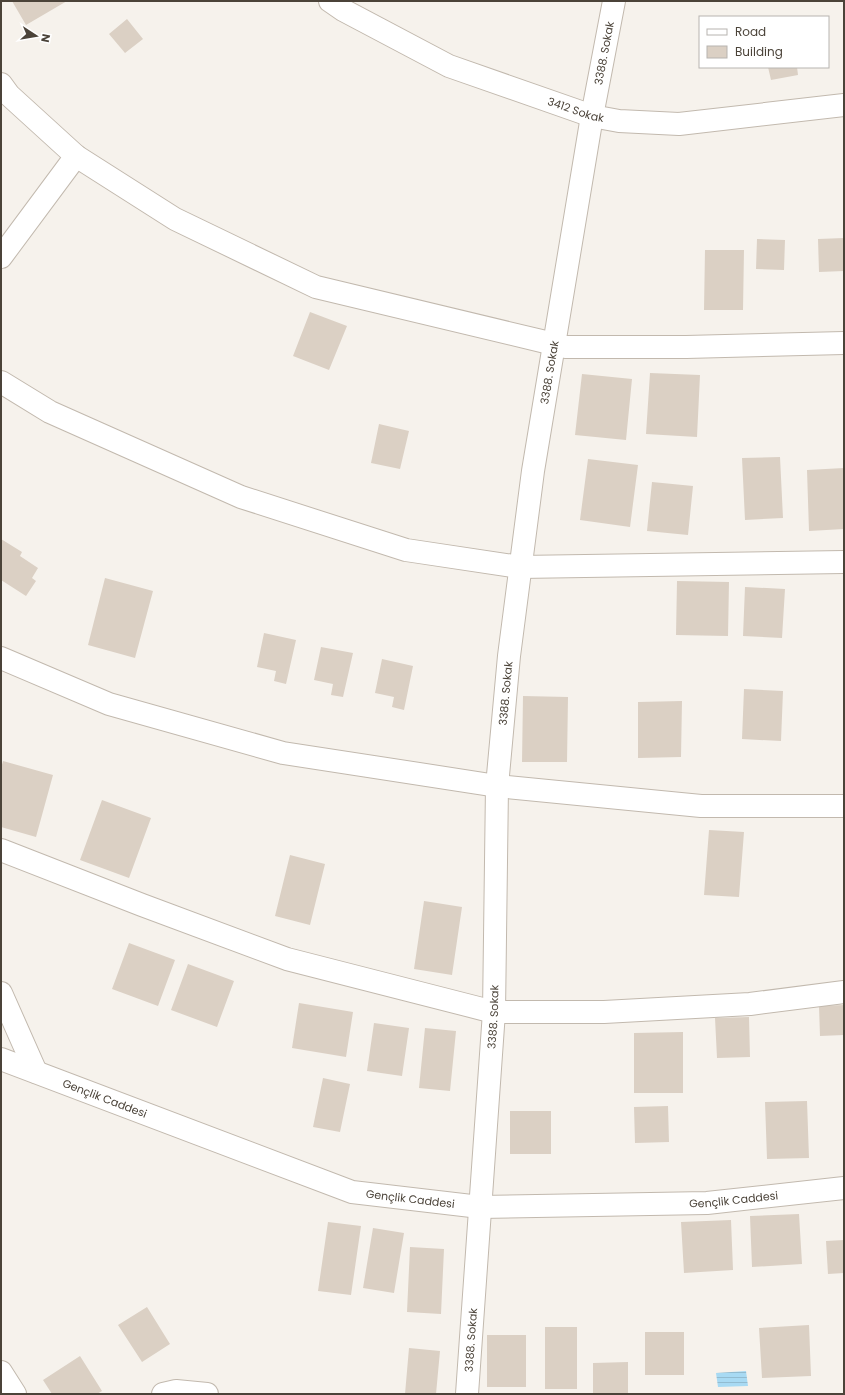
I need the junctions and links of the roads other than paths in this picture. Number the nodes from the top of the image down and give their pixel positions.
1 (330, 1) edge
2 (614, 1) edge
3 (1, 84) edge
4 (844, 105) edge
5 (592, 116) junction
6 (76, 156) junction
7 (1, 257) edge
8 (844, 343) edge
9 (554, 344) junction
10 (1, 382) edge
11 (844, 562) edge
12 (520, 567) junction
13 (1, 658) edge
14 (497, 786) junction
15 (844, 806) edge
16 (1, 850) edge
17 (844, 992) edge
18 (1, 993) edge
19 (494, 1012) junction
20 (1, 1058) edge
21 (36, 1072) junction
22 (844, 1188) edge
23 (480, 1207) junction
24 (1, 1372) edge
25 (15, 1394) edge
26 (163, 1394) edge
27 (207, 1394) edge
28 (467, 1394) edge

1 - 5 street, 3412 Sokak
2 - 5 street, 3388. Sokak
3 - 6 street
4 - 5 street, 3412 Sokak
5 - 9 street, 3388. Sokak
6 - 7 street
6 - 9 street
8 - 9 street
9 - 12 street, 3388. Sokak
10 - 12 street
11 - 12 street
12 - 14 street, 3388. Sokak
13 - 14 street
14 - 15 street
14 - 19 street, 3388. Sokak
16 - 19 street
17 - 19 street
18 - 21 street
19 - 23 street, 3388. Sokak
20 - 21 street, Gençlik Caddesi
21 - 23 street, Gençlik Caddesi
22 - 23 street, Gençlik Caddesi
23 - 28 street, 3388. Sokak
24 - 25 street
26 - 27 street

